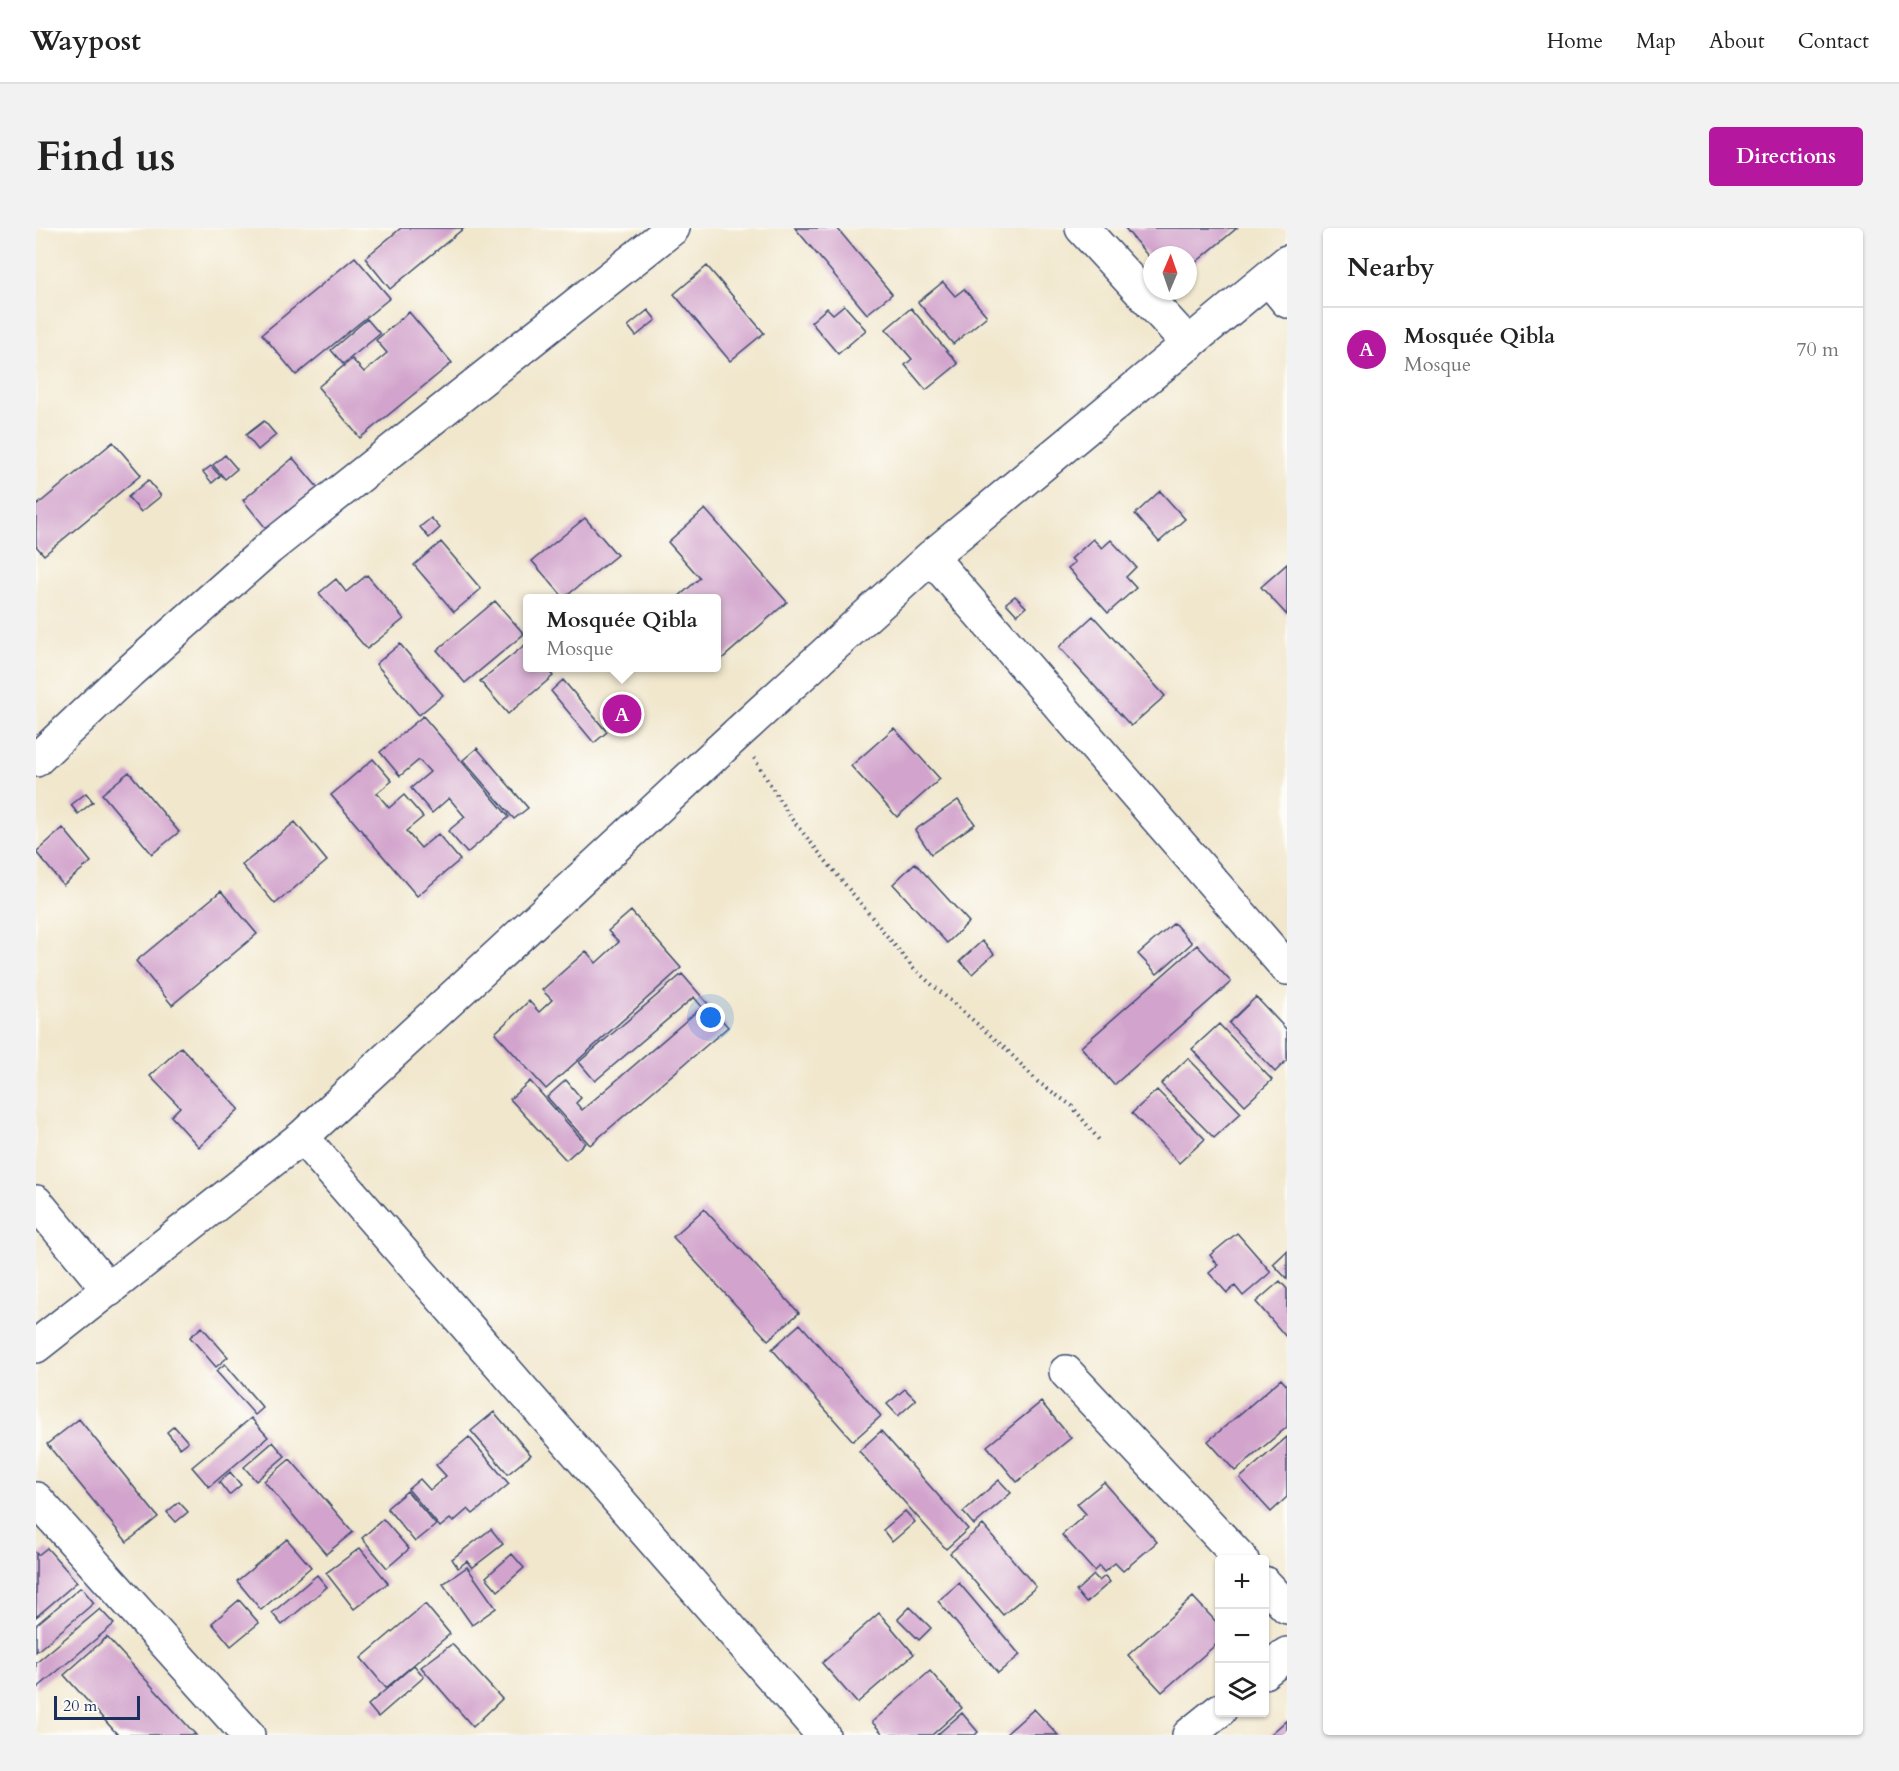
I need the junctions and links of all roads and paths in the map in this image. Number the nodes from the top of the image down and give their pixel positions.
1 (674, 228) edge
2 (1082, 228) edge
3 (1281, 280) edge
4 (1189, 344) junction
5 (931, 557) junction
6 (738, 733) junction
7 (36, 760) edge
8 (1287, 968) edge
9 (302, 1137) junction
10 (1099, 1140) dead end
11 (36, 1202) edge
12 (109, 1290) junction
13 (36, 1346) edge
14 (1066, 1372) dead end
15 (36, 1499) edge
16 (1237, 1555) edge
17 (1269, 1588) edge
18 (1287, 1607) edge
19 (1287, 1654) edge
20 (1269, 1668) edge
21 (1215, 1714) edge
22 (248, 1735) edge
23 (823, 1735) edge
24 (1189, 1735) edge

1 - 7 street
2 - 4 street
3 - 4 street
4 - 5 street
5 - 6 street
5 - 8 street
6 - 9 street
6 - 10 path
9 - 12 street
9 - 23 street
11 - 12 street
12 - 13 street
14 - 16 street
15 - 22 street
17 - 18 street
19 - 20 street
21 - 24 street

